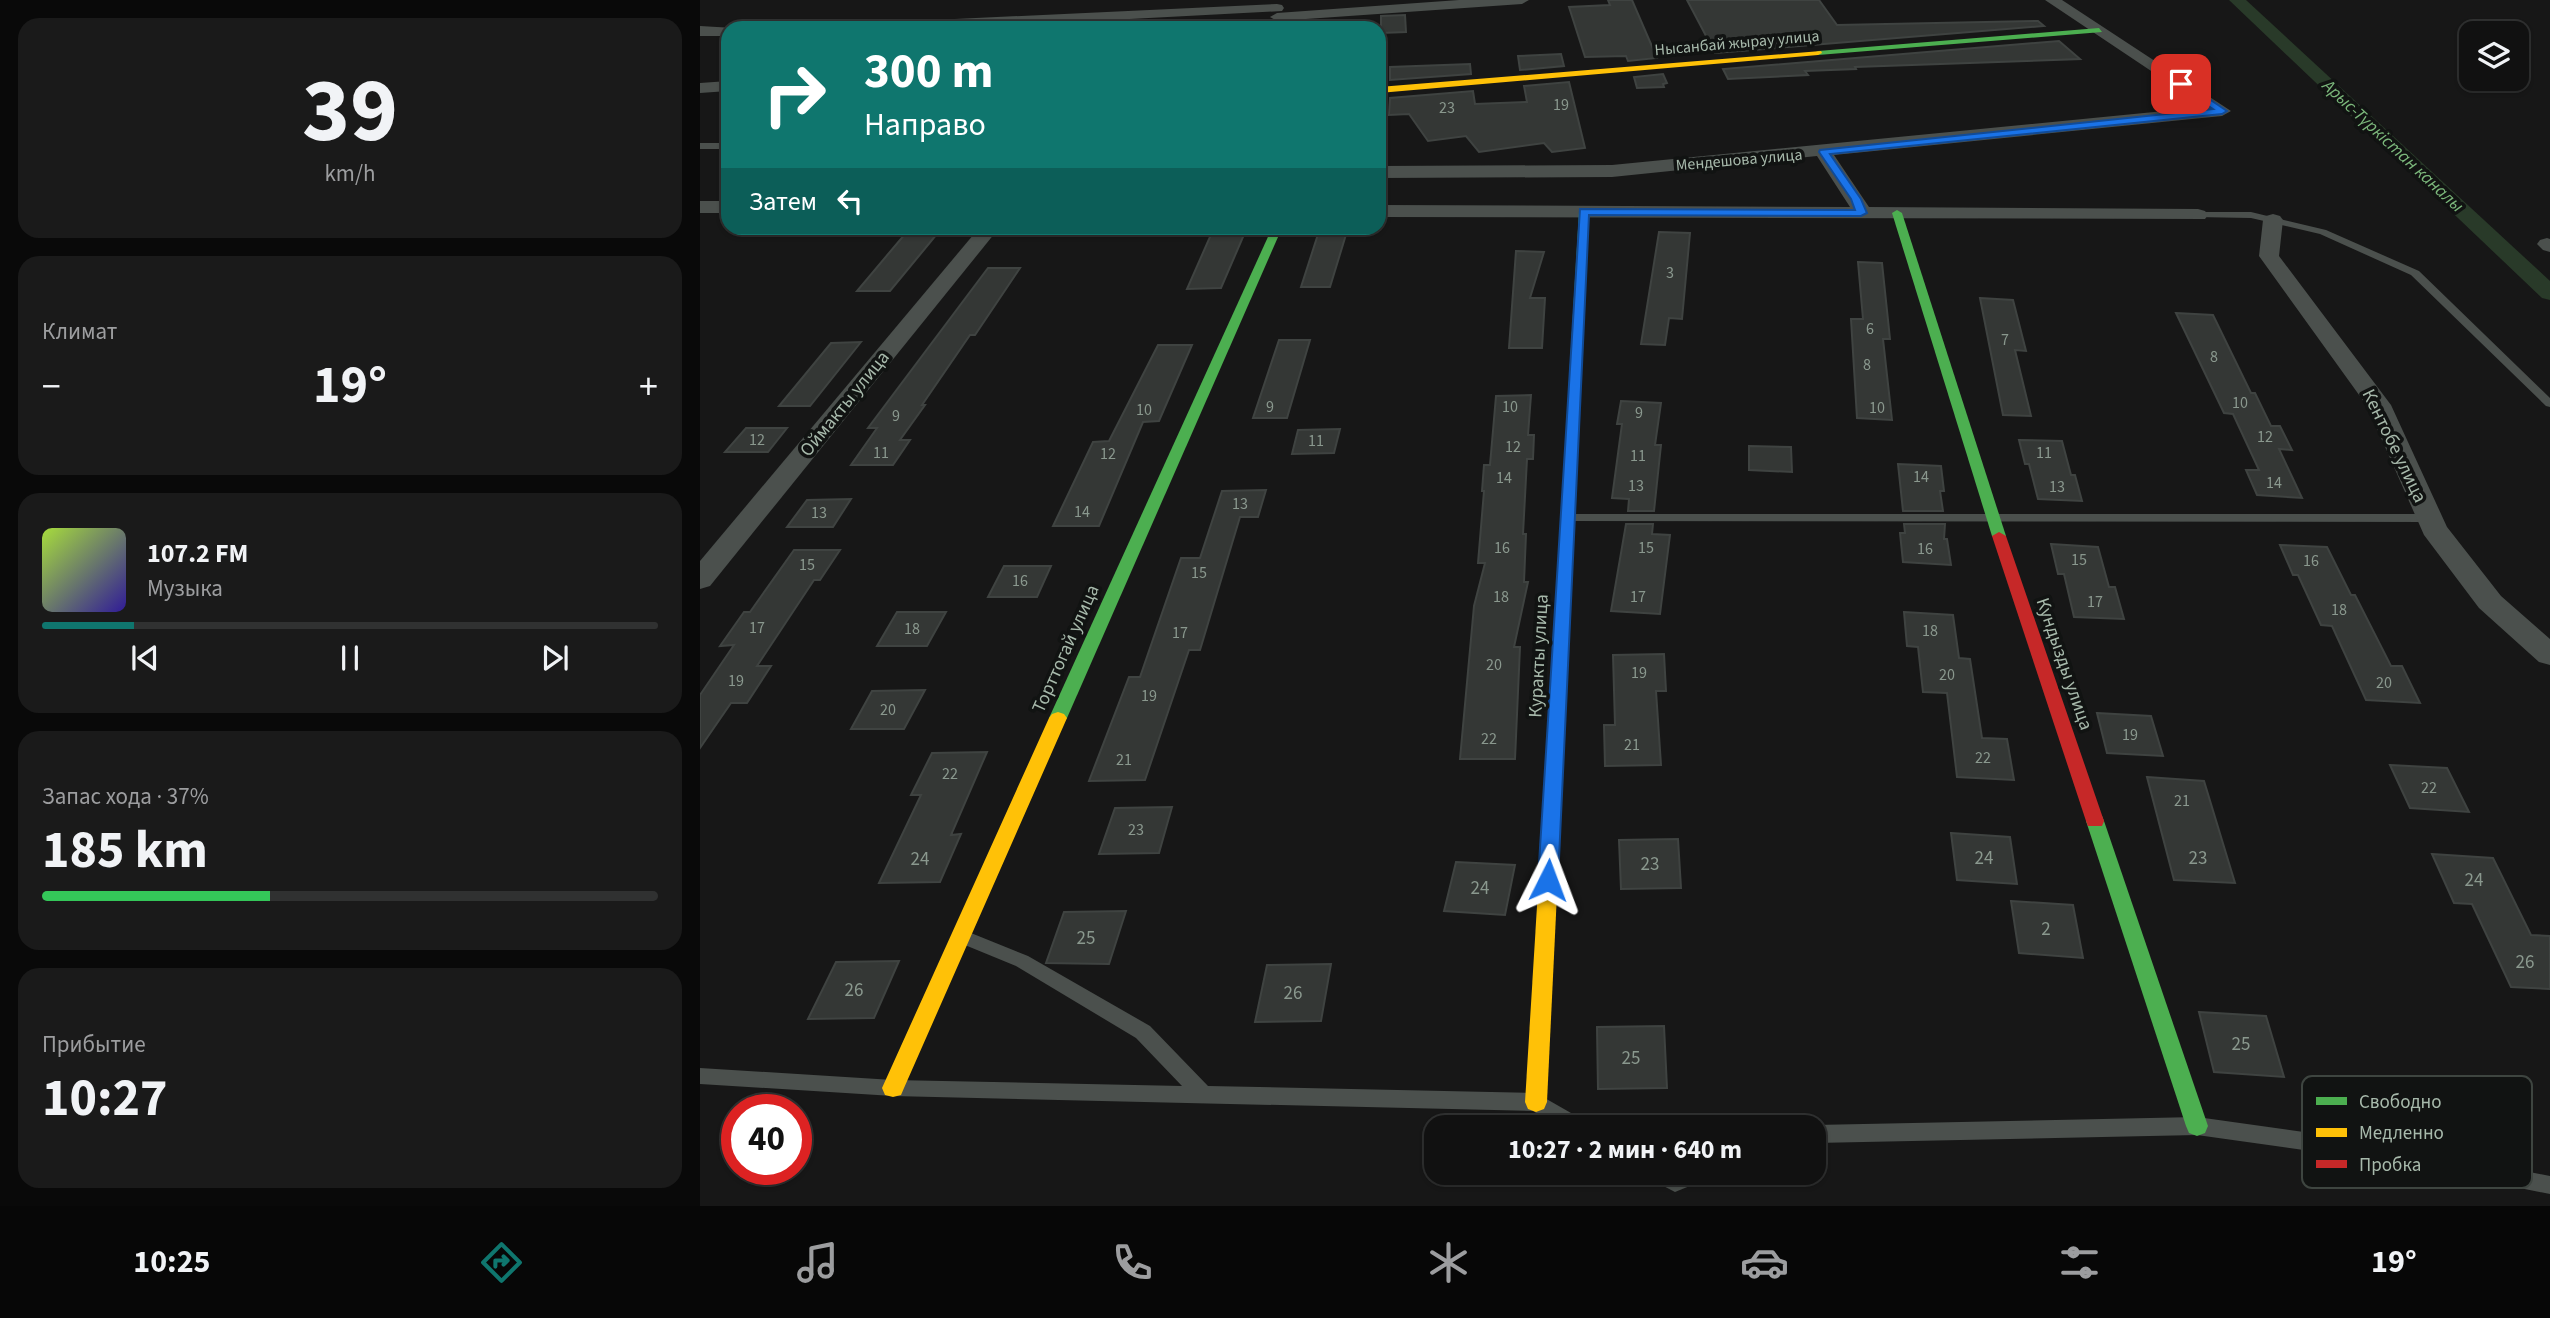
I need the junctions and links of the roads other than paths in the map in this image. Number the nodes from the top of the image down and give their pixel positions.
1 (1522, 0) edge
2 (2052, 0) edge
3 (1277, 13) edge
4 (1060, 21) edge
5 (700, 30) edge
6 (2099, 30) junction
7 (721, 31) edge
8 (721, 86) edge
9 (700, 88) edge
10 (1386, 89) edge
11 (700, 146) edge
12 (721, 146) edge
13 (1824, 152) junction
14 (1386, 172) edge
15 (721, 207) edge
16 (701, 208) edge
17 (1386, 211) edge
18 (1584, 212) junction
19 (1861, 213) junction
20 (1898, 213) junction
21 (2198, 215) joint
22 (2273, 220) junction
23 (983, 235) edge
24 (1275, 235) edge
25 (2550, 404) edge
26 (1992, 516) junction
27 (1567, 518) junction
28 (2429, 518) junction
29 (700, 580) edge
30 (2550, 654) edge
31 (961, 936) junction
32 (700, 1076) edge
33 (893, 1087) junction
34 (1204, 1095) junction
35 (1536, 1102) junction
36 (1558, 1115) edge
37 (2197, 1126) junction
38 (1826, 1134) edge
39 (2302, 1141) edge
40 (2532, 1181) edge
41 (2550, 1185) edge

1 - 3 street
2 - 6 street
3 - 4 street
5 - 7 street
6 - 10 street, Нысанбай жырау улица
6 - 13 street, Мендешова улица
8 - 9 street
11 - 12 lane
13 - 14 street, Мендешова улица
13 - 19 street
15 - 16 street
17 - 18 street
18 - 19 street
18 - 27 street, Куракты улица
19 - 20 street
20 - 21 street
20 - 26 street, Кундызды улица
21 - 22 lane
22 - 25 lane
22 - 28 street, Кентобе улица
23 - 29 street, Оймакты улица
24 - 31 street, Торттогай улица
26 - 27 lane
26 - 28 lane
26 - 37 street, Кундызды улица
27 - 35 street, Куракты улица
28 - 30 street, Кентобе улица
31 - 33 street, Торттогай улица
31 - 34 lane
32 - 33 lane
33 - 34 lane
34 - 35 lane
35 - 36 lane
37 - 38 lane
37 - 39 lane
40 - 41 lane

